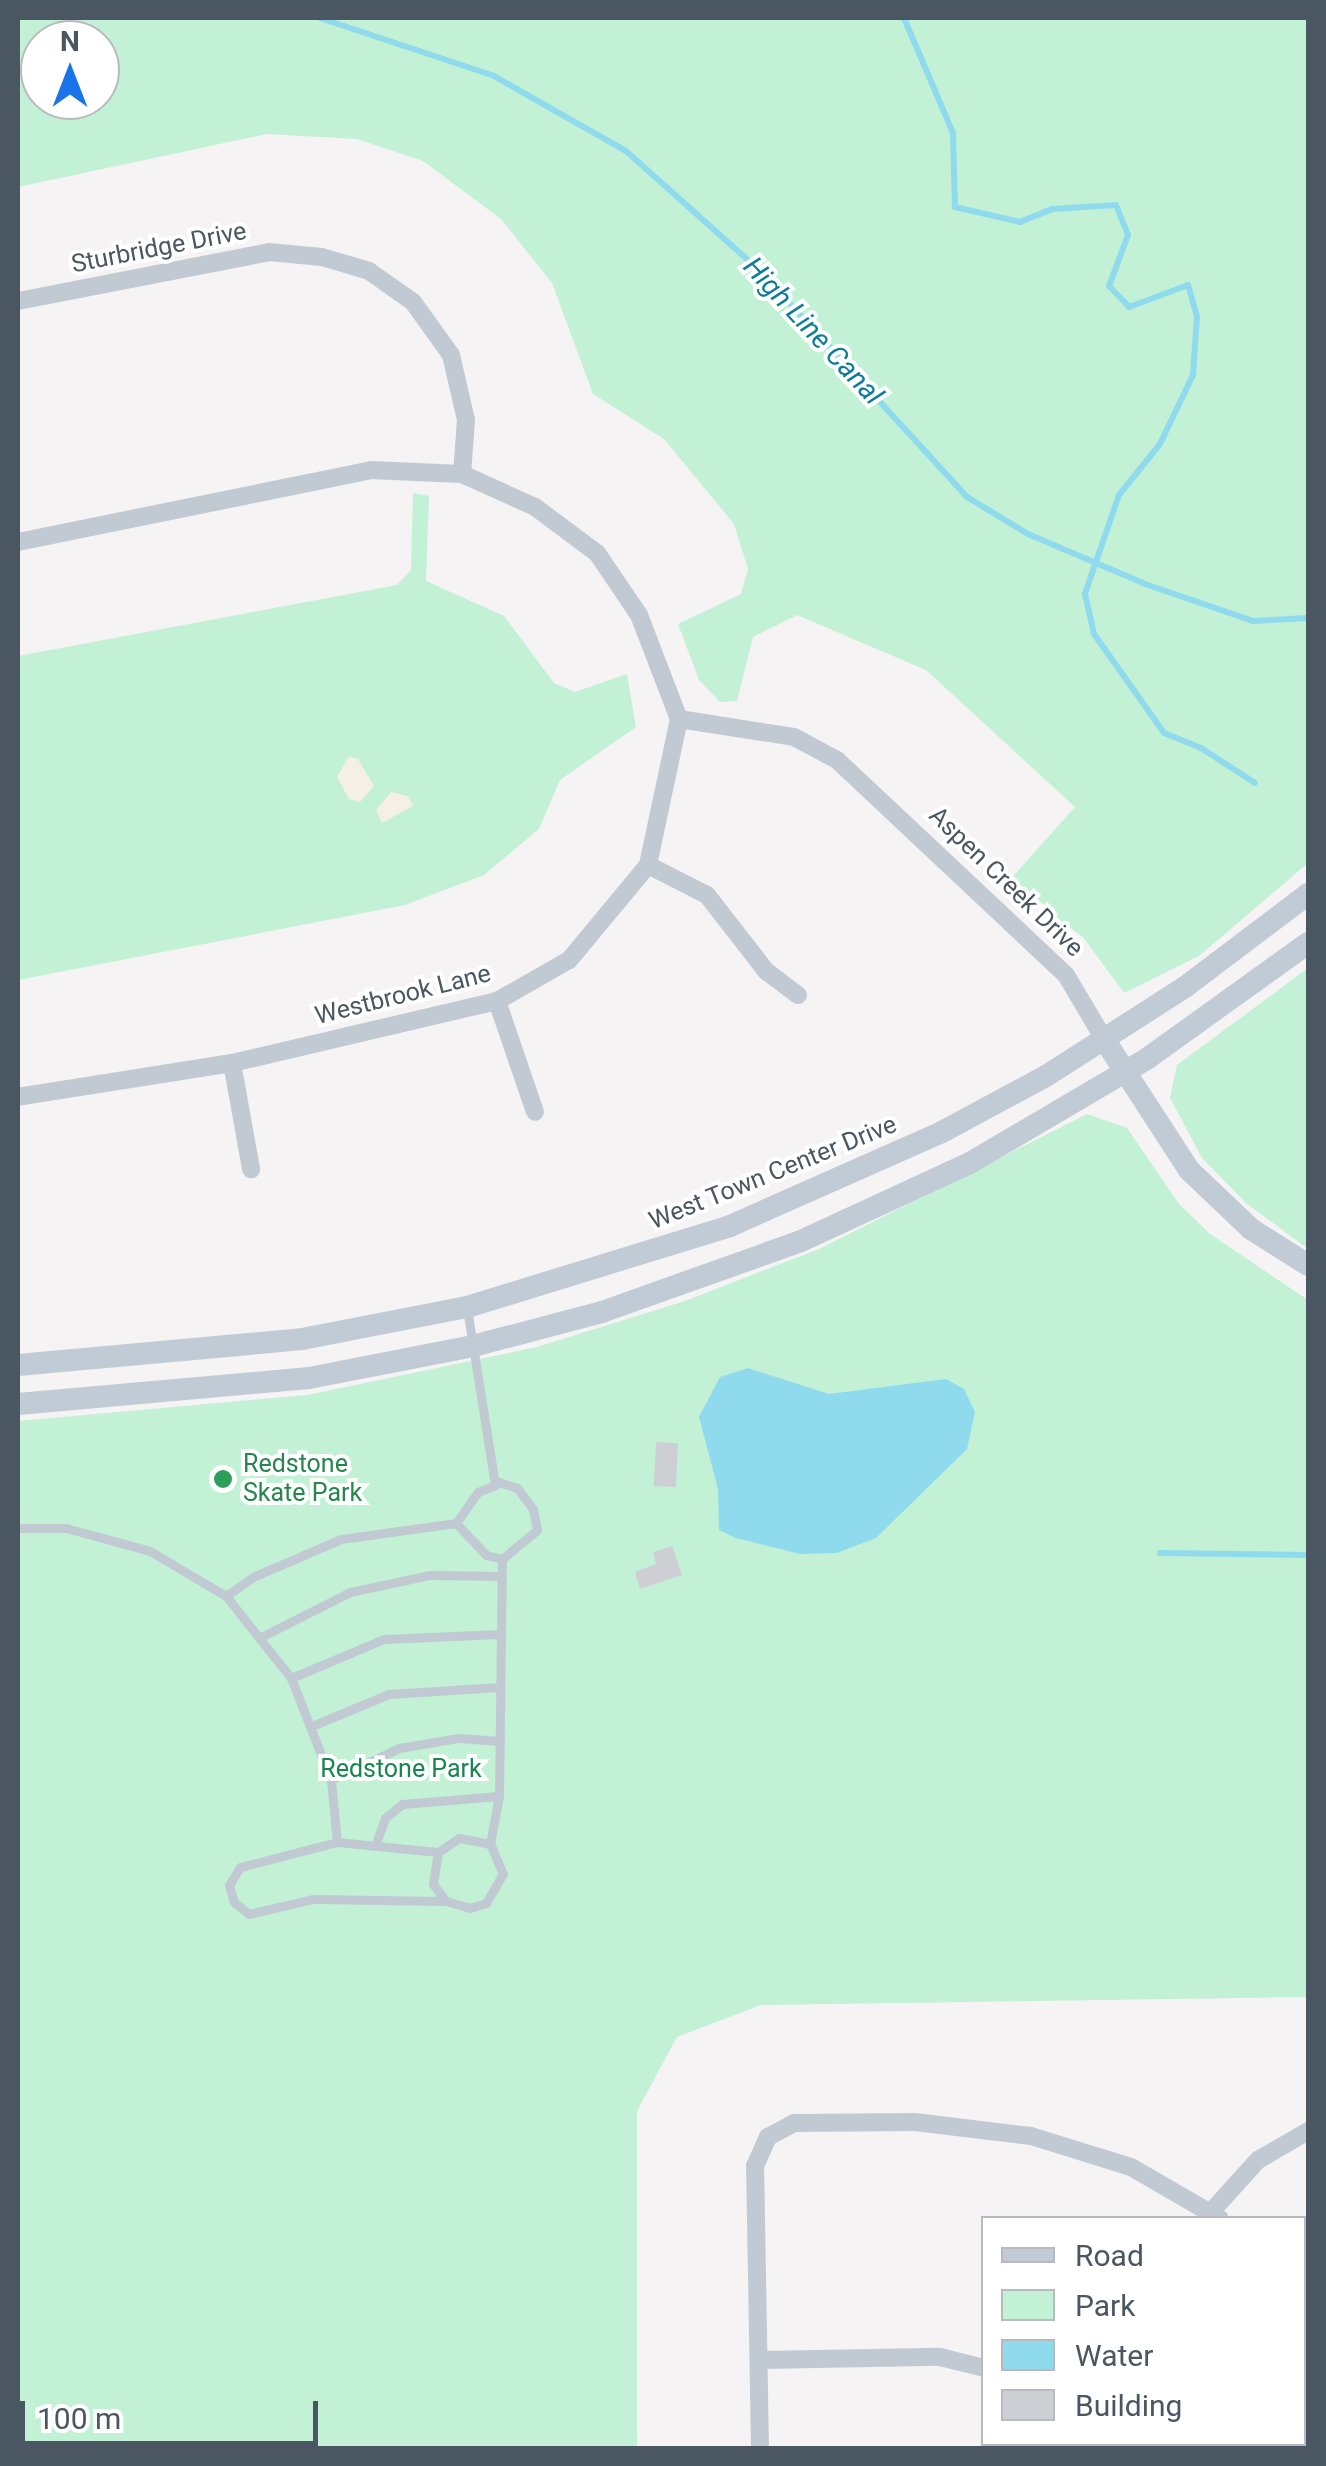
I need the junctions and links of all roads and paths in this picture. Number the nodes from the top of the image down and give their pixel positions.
1 (18, 301) edge
2 (462, 474) junction
3 (18, 542) edge
4 (679, 719) junction
5 (648, 865) junction
6 (1308, 894) edge
7 (1308, 944) edge
8 (798, 996) dead end
9 (497, 1001) junction
10 (1104, 1039) junction
11 (232, 1063) junction
12 (1124, 1072) junction
13 (18, 1098) edge
14 (535, 1112) dead end
15 (251, 1168) dead end
16 (1308, 1266) edge
17 (467, 1306) junction
18 (474, 1346) junction
19 (18, 1365) edge
20 (18, 1404) edge
21 (495, 1482) junction
22 (456, 1523) junction
23 (18, 1528) edge
24 (502, 1559) junction
25 (502, 1576) junction
26 (226, 1596) junction
27 (501, 1634) junction
28 (263, 1636) junction
29 (292, 1678) junction
30 (500, 1686) junction
31 (314, 1725) junction
32 (500, 1741) junction
33 (331, 1780) junction
34 (499, 1796) junction
35 (337, 1842) junction
36 (376, 1843) junction
37 (490, 1844) junction
38 (438, 1852) junction
39 (446, 1902) junction
40 (1308, 2131) edge
41 (1215, 2215) edge
42 (760, 2360) junction
43 (981, 2367) edge
44 (760, 2448) edge

1 - 2 street, Sturbridge Drive
2 - 3 street
2 - 4 street
4 - 5 street, Westbrook Lane
4 - 10 street, Aspen Creek Drive
5 - 8 street
5 - 9 street, Westbrook Lane
6 - 10 street, West Town Center Drive
7 - 12 street
9 - 11 street, Westbrook Lane
9 - 14 street
10 - 12 street, Aspen Creek Drive
10 - 17 street, West Town Center Drive
11 - 13 street, Westbrook Lane
11 - 15 street
12 - 16 street, Aspen Creek Drive
12 - 18 street
17 - 18 lane
17 - 19 street, West Town Center Drive
18 - 20 street
18 - 21 lane
21 - 22 lane
21 - 24 lane
22 - 24 lane
22 - 26 lane
23 - 26 lane
24 - 25 lane
25 - 27 lane
25 - 28 lane
26 - 28 lane
27 - 29 lane
27 - 30 lane
28 - 29 lane
29 - 31 lane
30 - 31 lane
30 - 32 lane
31 - 33 lane
32 - 33 lane
32 - 34 lane
33 - 35 lane
34 - 36 lane
34 - 37 lane
35 - 36 lane
35 - 39 lane
36 - 38 lane
37 - 38 lane
37 - 39 lane
38 - 39 lane
40 - 41 street
41 - 42 street
42 - 43 street
42 - 44 street

